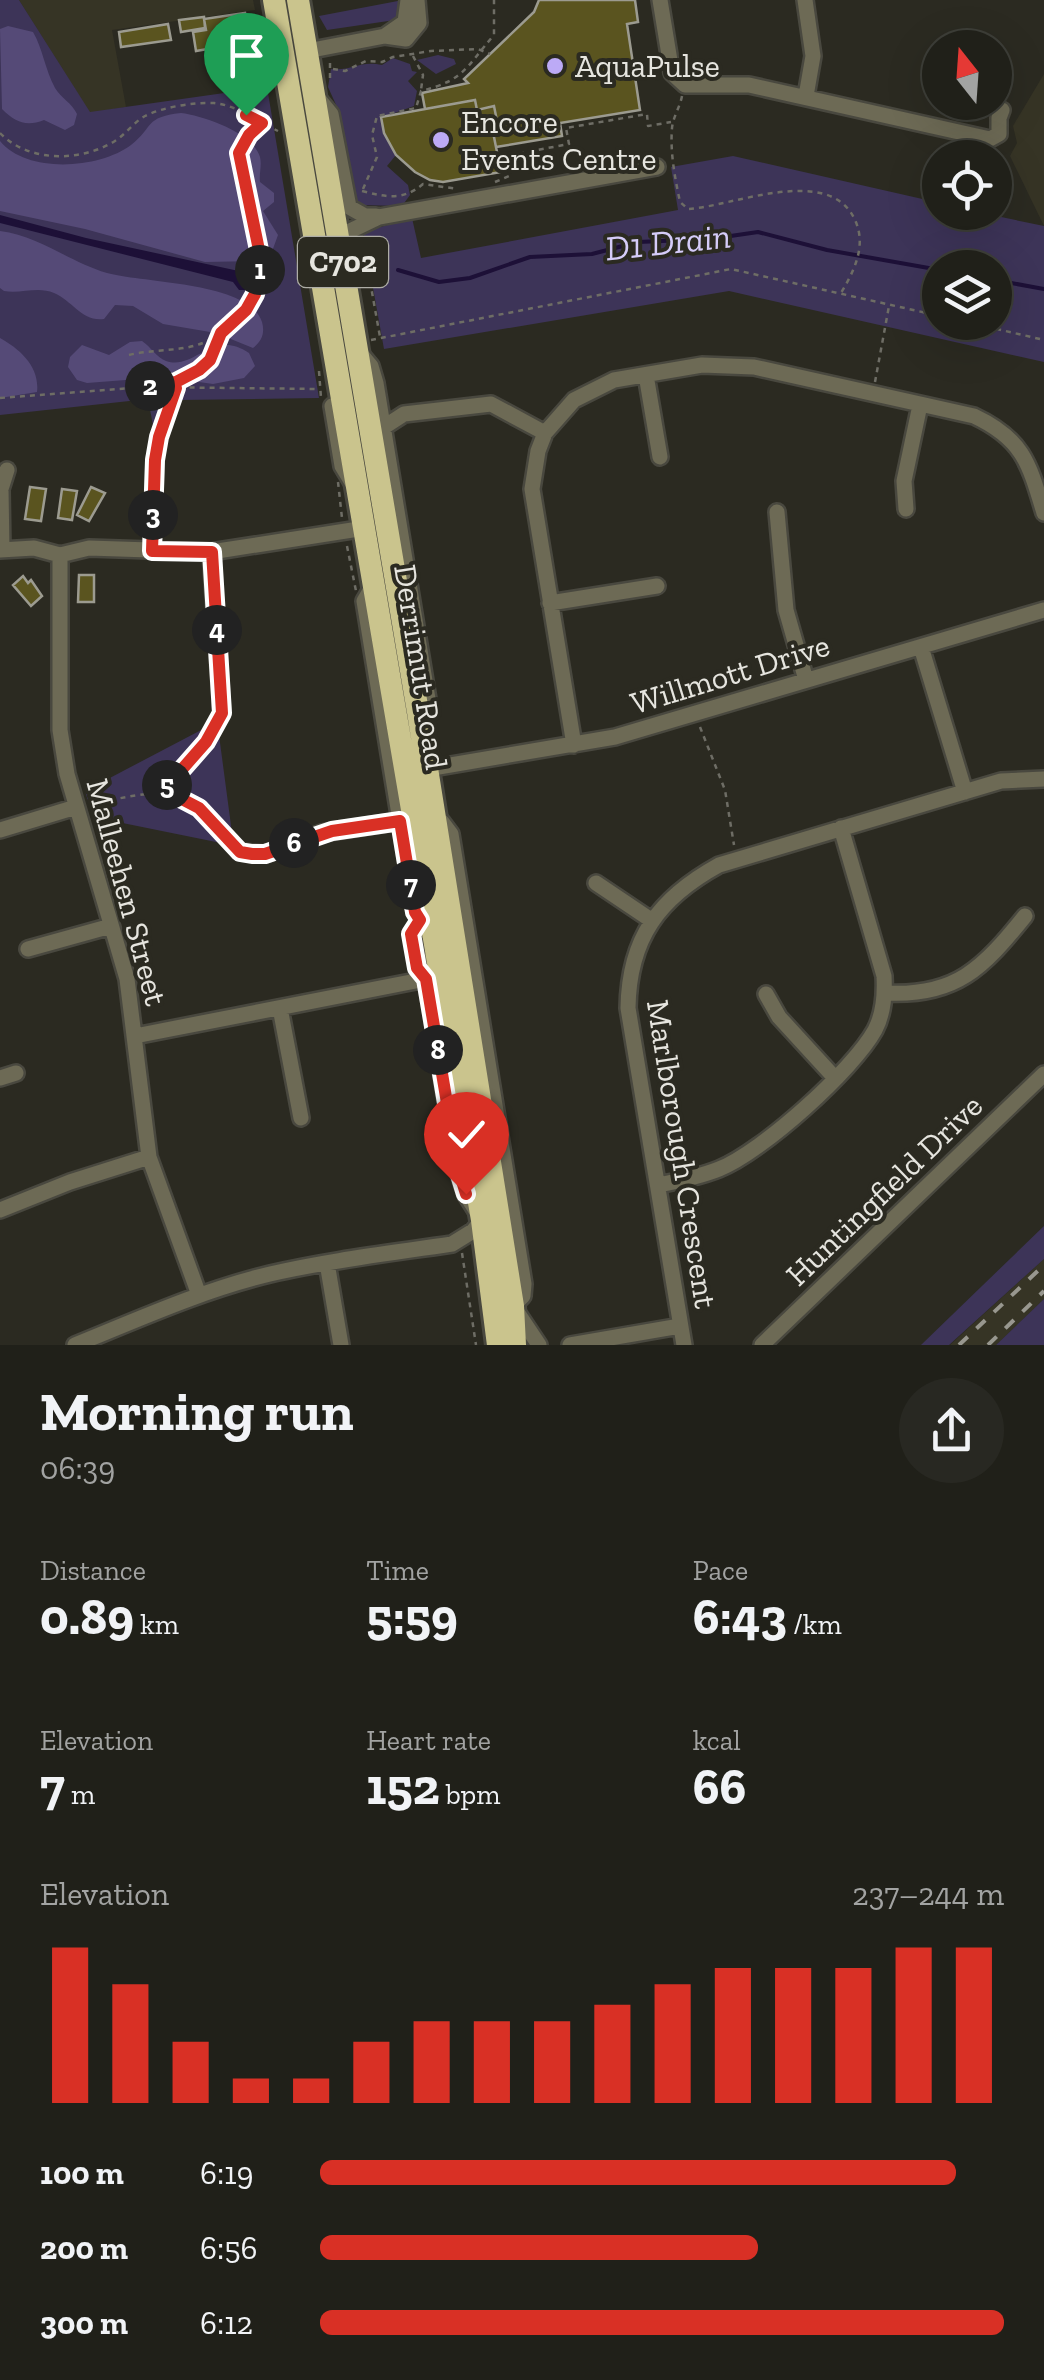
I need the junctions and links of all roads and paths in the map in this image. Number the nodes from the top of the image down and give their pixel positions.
1 (274, 0) edge
2 (298, 0) edge
3 (408, 0) edge
4 (417, 0) edge
5 (494, 0) edge
6 (660, 0) edge
7 (805, 0) edge
8 (385, 36) junction
9 (478, 49) junction
10 (296, 54) junction
11 (490, 54) dead end
12 (414, 56) junction
13 (331, 69) dead end
14 (684, 85) junction
15 (421, 91) junction
16 (314, 94) junction
17 (806, 96) junction
18 (998, 120) edge
19 (672, 122) junction
20 (262, 123) junction
21 (279, 131) dead end
22 (0, 133) edge
23 (656, 167) dead end
24 (489, 184) dead end
25 (473, 187) dead end
26 (362, 191) junction
27 (353, 192) dead end
28 (379, 217) junction
29 (352, 248) junction
30 (841, 293) junction
31 (889, 304) junction
32 (922, 312) edge
33 (221, 333) junction
34 (1012, 333) edge
35 (381, 338) junction
36 (1044, 340) edge
37 (363, 345) junction
38 (129, 355) dead end
39 (646, 374) junction
40 (142, 388) junction
41 (176, 388) junction
42 (320, 389) dead end
43 (873, 394) junction
44 (0, 398) edge
45 (920, 405) junction
46 (384, 427) junction
47 (545, 433) junction
48 (660, 457) dead end
49 (155, 460) joint
50 (1037, 461) edge
51 (7, 470) dead end
52 (906, 509) dead end
53 (777, 512) dead end
54 (1044, 512) edge
55 (376, 526) junction
56 (1, 550) edge
57 (152, 551) junction
58 (212, 552) junction
59 (60, 554) junction
60 (374, 584) junction
61 (657, 586) dead end
62 (550, 603) junction
63 (1044, 610) edge
64 (921, 647) junction
65 (806, 680) junction
66 (418, 712) junction
67 (222, 713) joint
68 (700, 727) dead end
69 (574, 745) junction
70 (416, 771) junction
71 (1044, 780) edge
72 (158, 791) junction
73 (965, 792) junction
74 (76, 808) junction
75 (436, 820) junction
76 (400, 821) junction
77 (841, 828) junction
78 (0, 830) edge
79 (417, 842) junction
80 (722, 850) dead end
81 (240, 852) joint
82 (596, 883) dead end
83 (1026, 916) dead end
84 (420, 920) junction
85 (651, 920) junction
86 (111, 926) junction
87 (28, 949) dead end
88 (442, 951) junction
89 (433, 981) junction
90 (884, 993) junction
91 (766, 994) dead end
92 (280, 1008) junction
93 (134, 1036) junction
94 (1044, 1074) edge
95 (834, 1077) junction
96 (301, 1118) dead end
97 (149, 1157) junction
98 (658, 1185) junction
99 (0, 1210) edge
100 (482, 1220) junction
101 (457, 1244) junction
102 (327, 1263) junction
103 (491, 1274) junction
104 (199, 1294) junction
105 (513, 1306) junction
106 (680, 1326) junction
107 (75, 1345) edge
108 (341, 1345) edge
109 (476, 1345) edge
110 (498, 1345) edge
111 (514, 1345) edge
112 (539, 1345) edge
113 (570, 1345) edge
114 (684, 1345) edge
115 (762, 1345) edge

1 - 10 highway, Derrimut Road / C702
2 - 10 highway, Derrimut Road / C702
3 - 8 street
4 - 8 street
5 - 9 path
6 - 14 street
7 - 17 street
8 - 10 street
9 - 11 path
9 - 12 path
9 - 15 path
10 - 16 highway, Derrimut Road / C702
10 - 55 highway, Derrimut Road / C702
12 - 13 path
12 - 15 path
14 - 17 street
14 - 19 path
15 - 26 path
16 - 28 street
16 - 29 highway, Derrimut Road / C702
17 - 18 street
19 - 24 path
19 - 30 path
20 - 21 path
20 - 22 path
20 - 33 path
23 - 28 street
25 - 26 path
26 - 27 path
28 - 29 street
29 - 35 path
29 - 37 highway, Derrimut Road / C702
30 - 31 path
30 - 35 path
31 - 32 path
31 - 43 path
33 - 38 path
33 - 40 path
34 - 36 path
35 - 37 path
37 - 46 street
37 - 55 highway, Derrimut Road / C702
39 - 43 street
39 - 47 street
39 - 48 street
40 - 41 path
40 - 44 path
41 - 42 path
41 - 49 path
43 - 45 street
45 - 50 street
45 - 52 street
46 - 47 street
46 - 66 street
47 - 62 street
49 - 57 street
50 - 54 street
51 - 56 street
53 - 65 street
55 - 58 street
55 - 60 highway, Derrimut Road / C702
55 - 66 highway, Derrimut Road / C702
56 - 59 street
57 - 58 street
57 - 59 street
58 - 67 street
59 - 74 street, Malleehen Street
60 - 70 highway, Derrimut Road / C702
60 - 76 street
61 - 62 street
62 - 69 street
63 - 64 street, Willmott Drive
64 - 65 street, Willmott Drive
64 - 73 street
65 - 69 street, Willmott Drive
66 - 70 highway, Derrimut Road / C702
67 - 72 path
68 - 80 path
69 - 70 street, Willmott Drive
70 - 75 highway, Derrimut Road / C702
70 - 79 highway, Derrimut Road / C702
71 - 73 street, Marlborough Crescent
72 - 74 path
72 - 81 path
73 - 77 street, Marlborough Crescent
74 - 78 street
74 - 86 street, Malleehen Street
75 - 79 highway
75 - 88 highway, Derrimut Road / C702
75 - 105 street
76 - 81 street
76 - 84 street
77 - 85 street, Marlborough Crescent
77 - 90 street
79 - 88 highway, Derrimut Road / C702
82 - 85 street
83 - 90 street
84 - 88 street
84 - 89 path
85 - 98 street, Marlborough Crescent
86 - 87 street
86 - 93 street, Malleehen Street
88 - 89 highway
88 - 105 highway, Derrimut Road / C702
89 - 92 street
89 - 100 highway
90 - 95 street
91 - 95 street
92 - 93 street
92 - 96 street
93 - 97 street, Malleehen Street
94 - 115 street, Huntingfield Drive
95 - 98 street
97 - 99 street
97 - 104 street, Malleehen Street
98 - 106 street, Marlborough Crescent
100 - 101 street
100 - 103 highway
101 - 102 street
101 - 103 street
101 - 109 path
102 - 104 street
102 - 108 street
103 - 110 highway
104 - 107 street
105 - 111 highway, Derrimut Road / C702
105 - 112 street
106 - 113 street
106 - 114 street, Marlborough Crescent

